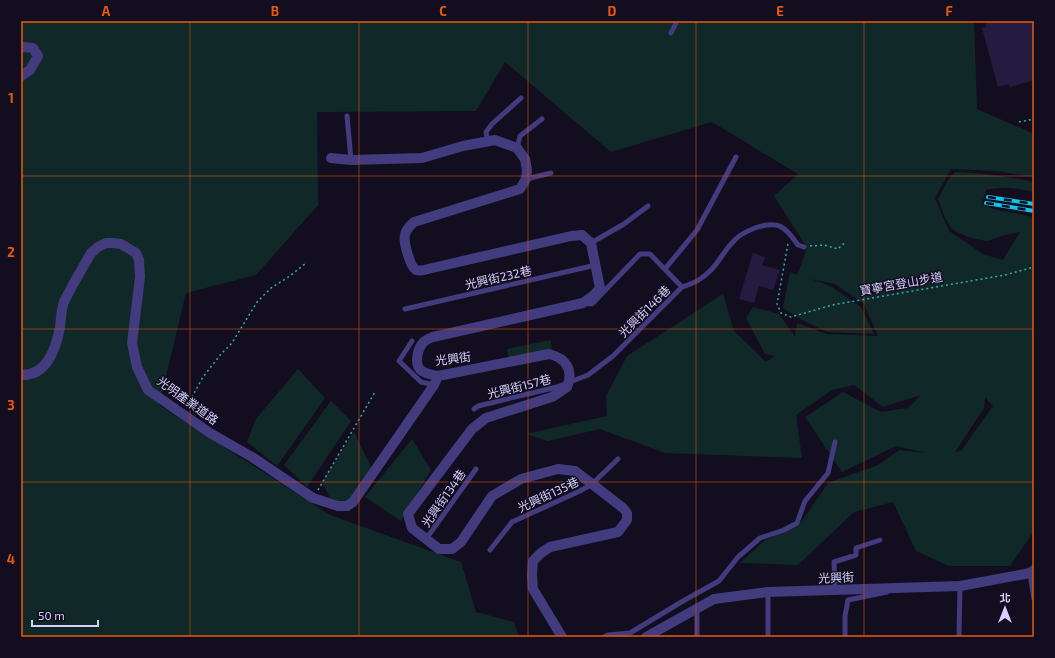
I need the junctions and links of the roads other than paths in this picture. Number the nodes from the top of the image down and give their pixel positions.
1 (676, 21) edge
2 (671, 33) dead end
3 (21, 48) edge
4 (21, 76) edge
5 (521, 98) dead end
6 (346, 116) dead end
7 (542, 119) dead end
8 (488, 141) junction
9 (517, 148) junction
10 (736, 157) dead end
11 (331, 158) dead end
12 (350, 160) junction
13 (551, 173) dead end
14 (526, 179) junction
15 (648, 206) dead end
16 (591, 243) junction
17 (804, 247) road end
18 (596, 265) junction
19 (665, 269) junction
20 (682, 286) junction
21 (583, 303) junction
22 (405, 309) dead end
23 (412, 341) dead end
24 (21, 375) edge
25 (436, 380) junction
26 (569, 383) junction
27 (474, 409) dead end
28 (835, 442) dead end
29 (618, 459) dead end
30 (476, 469) dead end
31 (592, 484) junction
32 (426, 539) junction
33 (880, 540) dead end
34 (490, 550) dead end
35 (1032, 572) edge
36 (960, 586) junction
37 (906, 588) junction
38 (835, 589) junction
39 (768, 592) junction
40 (1034, 599) edge
41 (697, 610) junction
42 (562, 637) edge
43 (604, 637) edge
44 (646, 637) edge
45 (697, 637) edge
46 (768, 637) edge
47 (845, 637) edge
48 (959, 637) edge

1 - 2 lane
3 - 4 street
5 - 8 lane
6 - 12 lane
7 - 9 lane
8 - 9 street
8 - 12 street
9 - 14 street
10 - 19 lane
11 - 12 street
13 - 14 lane
14 - 16 street
15 - 16 lane
16 - 18 street, 光興街
17 - 20 lane
18 - 21 street, 光興街
18 - 22 lane, 光興街232巷
19 - 20 lane, 光興街146巷
19 - 21 lane, 光興街146巷
20 - 26 lane, 光興街146巷
21 - 25 street, 光興街
23 - 25 lane
24 - 25 street, 光明產業道路
25 - 26 street, 光興街
26 - 27 lane, 光興街157巷
26 - 32 street
28 - 43 lane
29 - 31 lane, 光興街135巷
30 - 32 lane, 光興街134巷
31 - 32 street
31 - 34 lane, 光興街135巷
31 - 42 street
33 - 38 lane
35 - 36 street, 光興街
35 - 40 lane
36 - 37 street, 光興街
36 - 48 lane
37 - 38 street, 光興街
37 - 47 lane
38 - 39 street, 光興街
39 - 41 street, 光興街
39 - 46 lane
41 - 44 street, 光興街
41 - 45 lane

